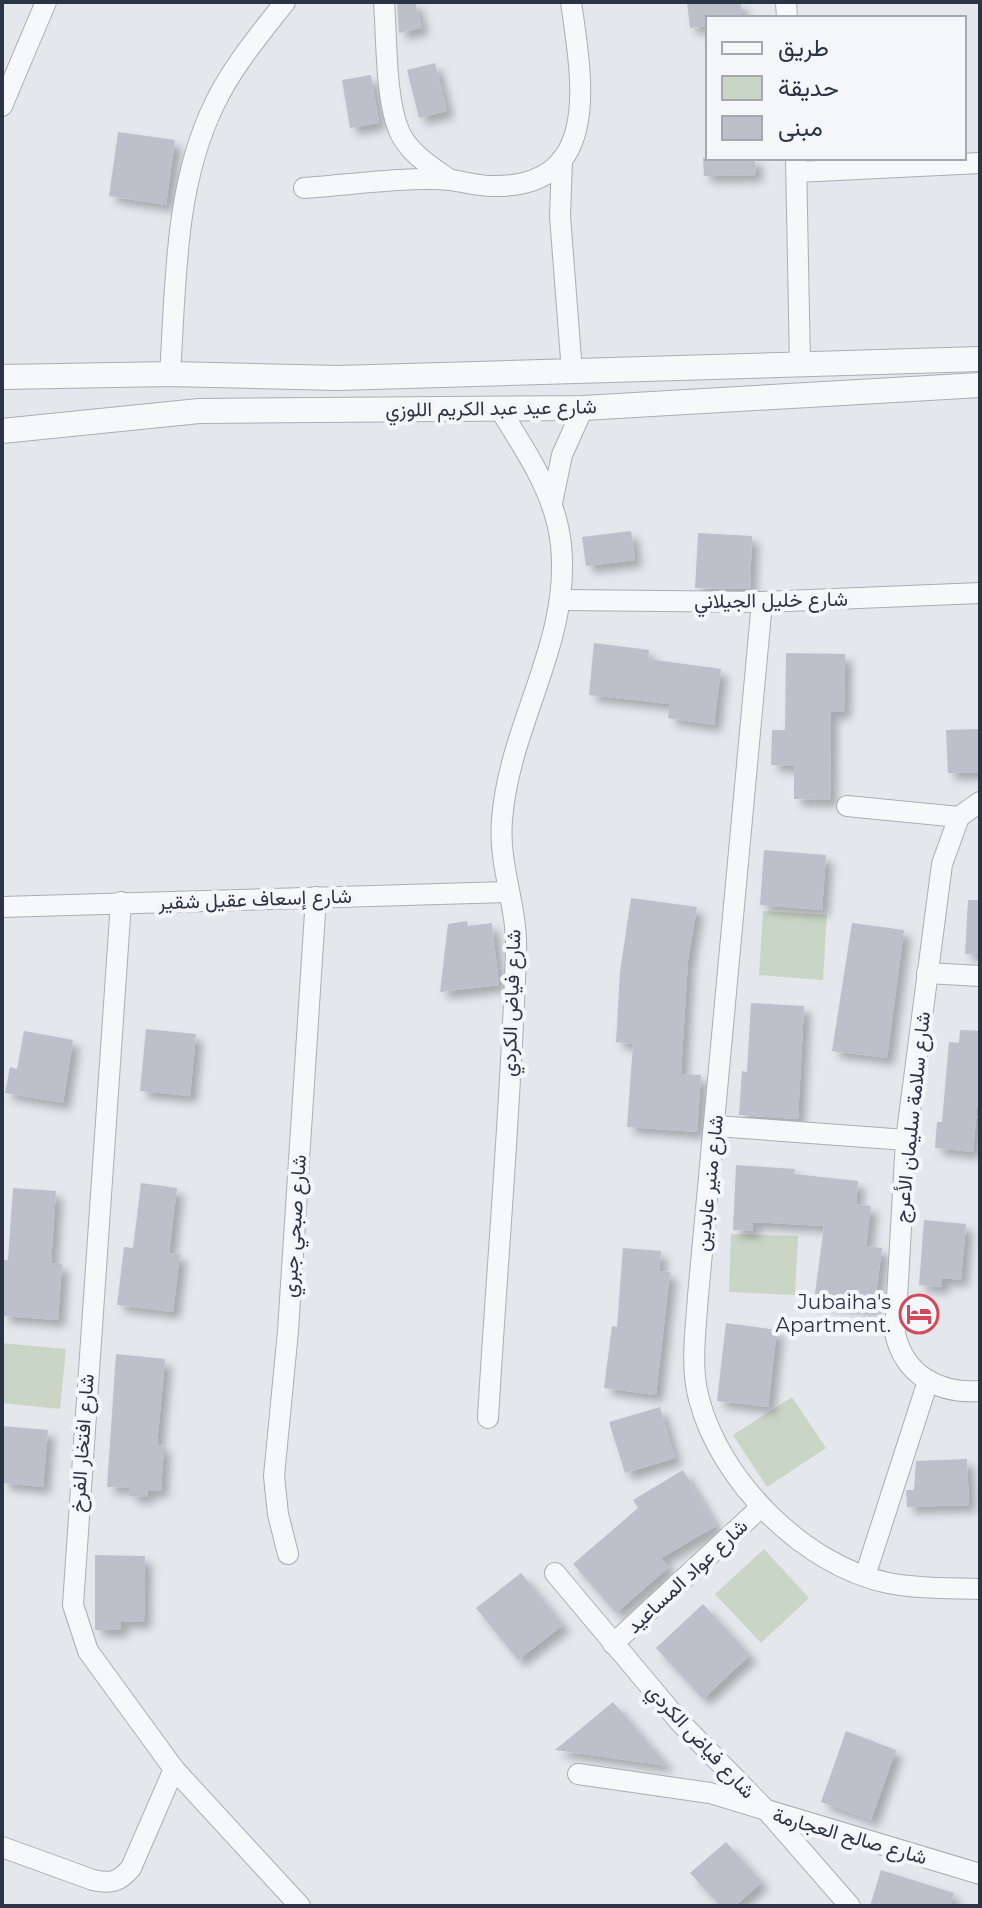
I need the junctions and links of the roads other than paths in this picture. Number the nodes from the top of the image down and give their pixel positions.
1 (46, 2) edge
2 (285, 2) edge
3 (384, 2) edge
4 (571, 2) edge
5 (2, 106) edge
6 (562, 159) junction
7 (980, 163) edge
8 (797, 165) edge
9 (450, 180) junction
10 (304, 188) dead end
11 (980, 359) edge
12 (800, 366) junction
13 (572, 372) junction
14 (170, 374) junction
15 (2, 377) edge
16 (980, 385) edge
17 (499, 408) junction
18 (583, 408) junction
19 (2, 409) edge
20 (2, 419) edge
21 (2, 431) edge
22 (552, 503) junction
23 (980, 593) edge
24 (562, 600) junction
25 (762, 602) junction
26 (980, 802) edge
27 (847, 806) dead end
28 (959, 817) junction
29 (507, 892) junction
30 (316, 897) junction
31 (121, 902) junction
32 (2, 907) edge
33 (927, 973) junction
34 (980, 976) edge
35 (716, 1126) junction
36 (906, 1140) junction
37 (928, 1381) junction
38 (980, 1391) edge
39 (488, 1418) dead end
40 (760, 1508) junction
41 (288, 1554) dead end
42 (555, 1573) dead end
43 (865, 1576) junction
44 (980, 1589) edge
45 (613, 1644) junction
46 (174, 1769) junction
47 (578, 1774) dead end
48 (768, 1812) junction
49 (2, 1847) edge
50 (980, 1874) edge
51 (300, 1906) edge
52 (850, 1906) edge

1 - 5 street
2 - 14 street
3 - 9 street
4 - 6 street
6 - 9 street
6 - 13 street
7 - 8 street
8 - 12 street
9 - 10 street
11 - 12 street, شارع عيد عبد الكريم اللوزي
12 - 13 street, شارع عيد عبد الكريم اللوزي
13 - 14 street, شارع عيد عبد الكريم اللوزي
14 - 15 street, شارع عيد عبد الكريم اللوزي
16 - 18 street, شارع عيد عبد الكريم اللوزي
17 - 18 street, شارع عيد عبد الكريم اللوزي
17 - 21 street, شارع عيد عبد الكريم اللوزي
17 - 22 street, شارع فياض الكردي
18 - 22 street, شارع فياض الكردي
19 - 20 street
22 - 24 street, شارع فياض الكردي
23 - 25 street, شارع خليل الجيلاني
24 - 25 street, شارع خليل الجيلاني
24 - 29 street, شارع فياض الكردي
25 - 35 street, شارع منير عابدين
26 - 28 street
27 - 28 street
28 - 33 street, شارع سلامة سليمان الأعرج
29 - 30 street, شارع إسعاف عقيل شقير
29 - 39 street, شارع فياض الكردي
30 - 31 street, شارع إسعاف عقيل شقير
30 - 41 street, شارع صبحي جبري
31 - 32 street, شارع إسعاف عقيل شقير
31 - 46 street, شارع افتخار الفرخ
33 - 34 street
33 - 36 street, شارع سلامة سليمان الأعرج
35 - 36 street
35 - 40 street, شارع منير عابدين
36 - 37 street, شارع سلامة سليمان الأعرج
37 - 38 street
37 - 43 street
40 - 43 street, شارع منير عابدين
40 - 45 street, شارع عواد المساعيد
42 - 45 street, شارع فياض الكردي
43 - 44 street, شارع منير عابدين
45 - 48 street, شارع فياض الكردي
46 - 49 street
46 - 51 street, شارع افتخار الفرخ
47 - 48 street, شارع صالح العجارمة
48 - 50 street, شارع صالح العجارمة
48 - 52 street, شارع فياض الكردي

